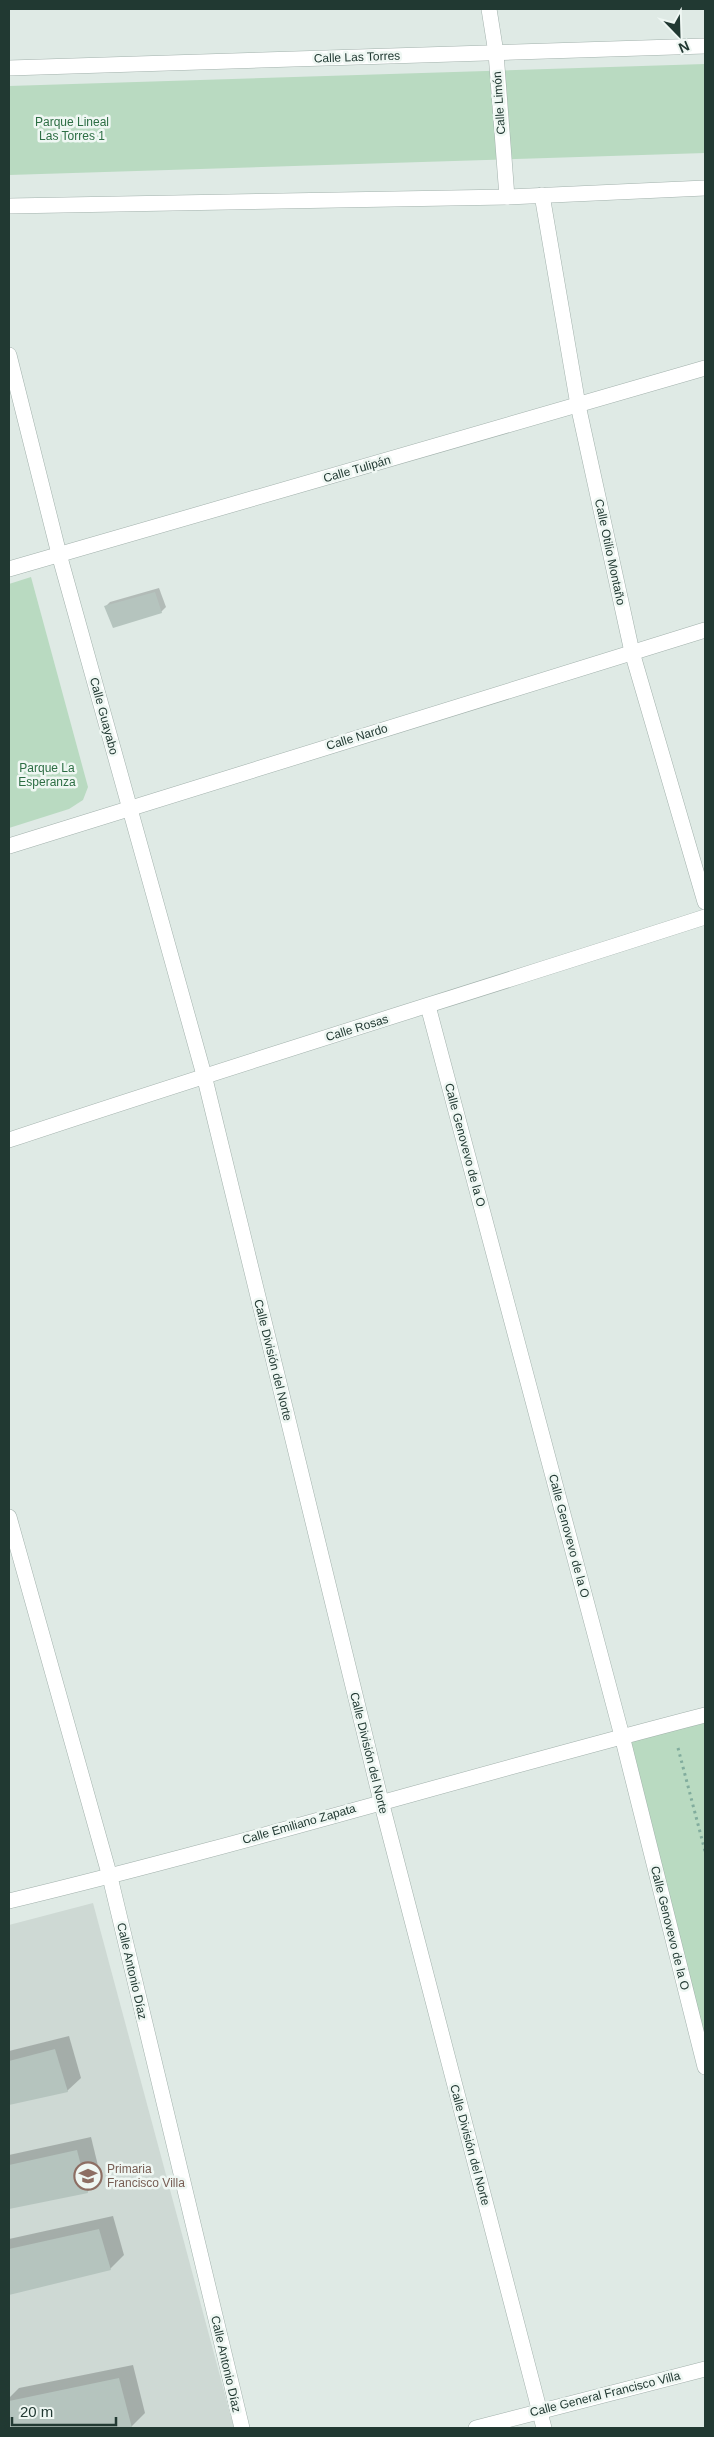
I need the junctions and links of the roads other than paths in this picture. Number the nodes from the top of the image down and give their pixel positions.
1 (490, 9) edge
2 (705, 46) edge
3 (496, 53) junction
4 (9, 68) edge
5 (705, 188) edge
6 (542, 195) junction
7 (507, 197) junction
8 (9, 206) edge
9 (9, 355) edge
10 (705, 368) edge
11 (578, 405) junction
12 (59, 554) junction
13 (9, 569) edge
14 (705, 630) edge
15 (632, 652) junction
16 (129, 808) junction
17 (9, 846) edge
18 (705, 902) edge
19 (705, 917) edge
20 (428, 1006) junction
21 (204, 1076) junction
22 (9, 1140) edge
23 (9, 1516) edge
24 (705, 1715) edge
25 (622, 1736) junction
26 (381, 1801) junction
27 (110, 1877) junction
28 (9, 1901) edge
29 (705, 2066) edge
30 (705, 2369) edge
31 (540, 2411) junction
32 (242, 2428) edge
33 (476, 2428) edge
34 (544, 2428) edge

1 - 3 street, Calle Limón
2 - 3 street, Calle Las Torres
3 - 4 street, Calle Las Torres
3 - 7 street, Calle Limón
5 - 6 street
6 - 7 street
6 - 11 street, Calle Otilio Montaño
7 - 8 street
9 - 12 street, Calle Guayabo
10 - 11 street, Calle Tulipán
11 - 12 street, Calle Tulipán
11 - 15 street, Calle Otilio Montaño
12 - 13 street, Calle Tulipán
12 - 16 street, Calle Guayabo
14 - 15 street, Calle Nardo
15 - 16 street, Calle Nardo
15 - 18 street, Calle Otilio Montaño
16 - 17 street, Calle Nardo
16 - 21 street, Calle Guayabo
19 - 20 street, Calle Rosas
20 - 21 street, Calle Rosas
20 - 25 street, Calle Genovevo de la O
21 - 22 street, Calle Rosas
21 - 26 street, Calle División del Norte
23 - 27 street, Calle Antonio Díaz
24 - 25 street, Calle Emiliano Zapata
25 - 26 street, Calle Emiliano Zapata
25 - 29 street, Calle Genovevo de la O
26 - 27 street, Calle Emiliano Zapata
26 - 31 street, Calle División del Norte
27 - 28 street, Calle Emiliano Zapata
27 - 32 street, Calle Antonio Díaz
30 - 31 street, Calle General Francisco Villa
31 - 33 street, Calle General Francisco Villa
31 - 34 street, Calle División del Norte

